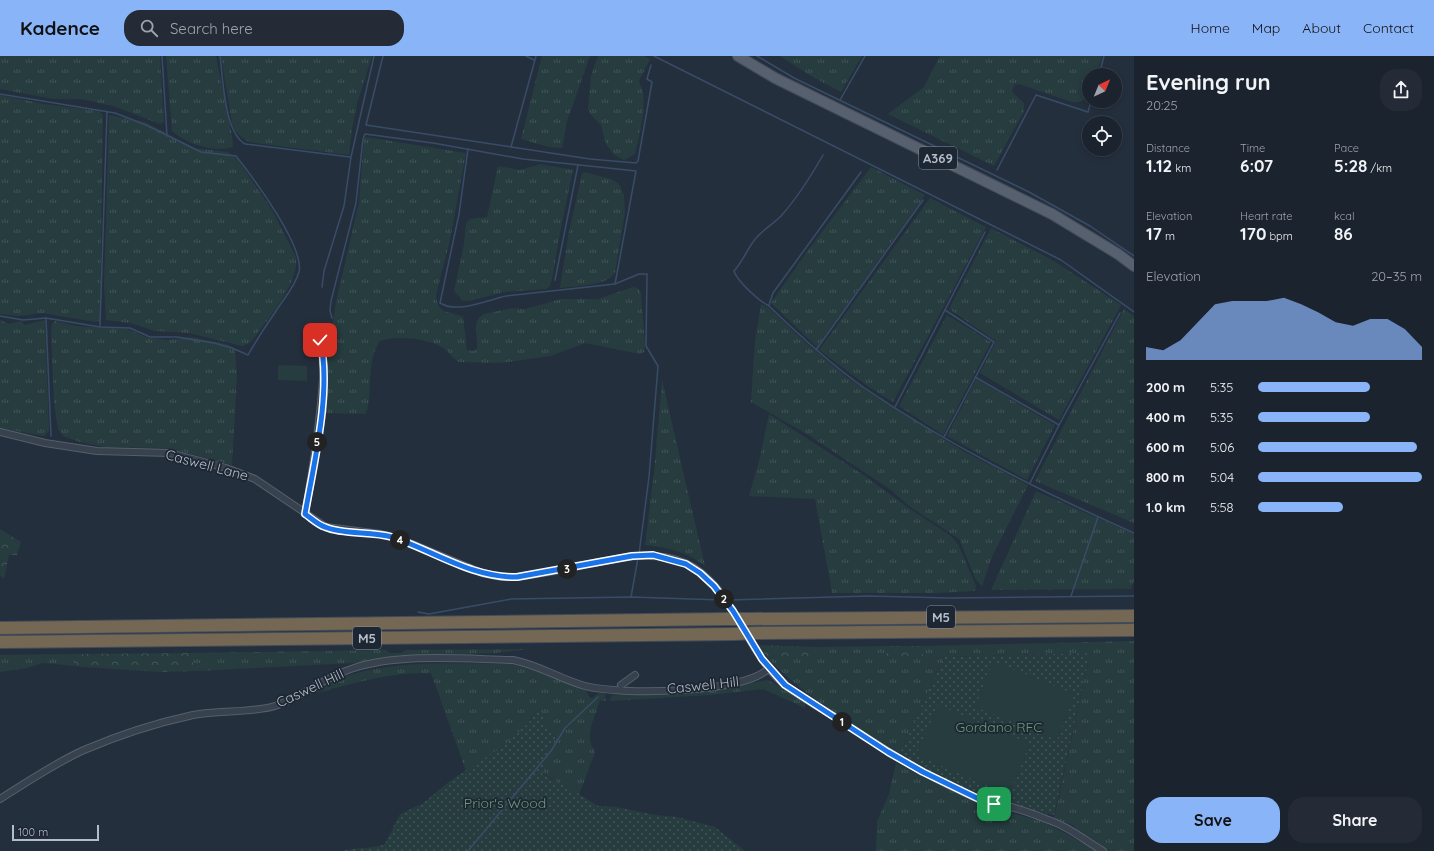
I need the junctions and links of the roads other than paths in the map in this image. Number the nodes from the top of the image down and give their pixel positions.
1 (738, 56) edge
2 (1134, 266) edge
3 (322, 327) dead end
4 (0, 432) edge
5 (305, 514) junction
6 (1134, 616) edge
7 (0, 628) edge
8 (1134, 630) edge
9 (0, 642) edge
10 (769, 668) junction
11 (621, 685) dead end
12 (633, 691) junction
13 (0, 799) edge
14 (1103, 851) edge

1 - 2 main road, A369
3 - 5 street
4 - 5 street, Caswell Lane
5 - 10 street, Caswell Lane
6 - 7 highway, M5, bridge
8 - 9 highway, M5, bridge
10 - 12 street, Caswell Hill
10 - 14 street, Caswell Lane
11 - 12 street
12 - 13 street, Caswell Hill

